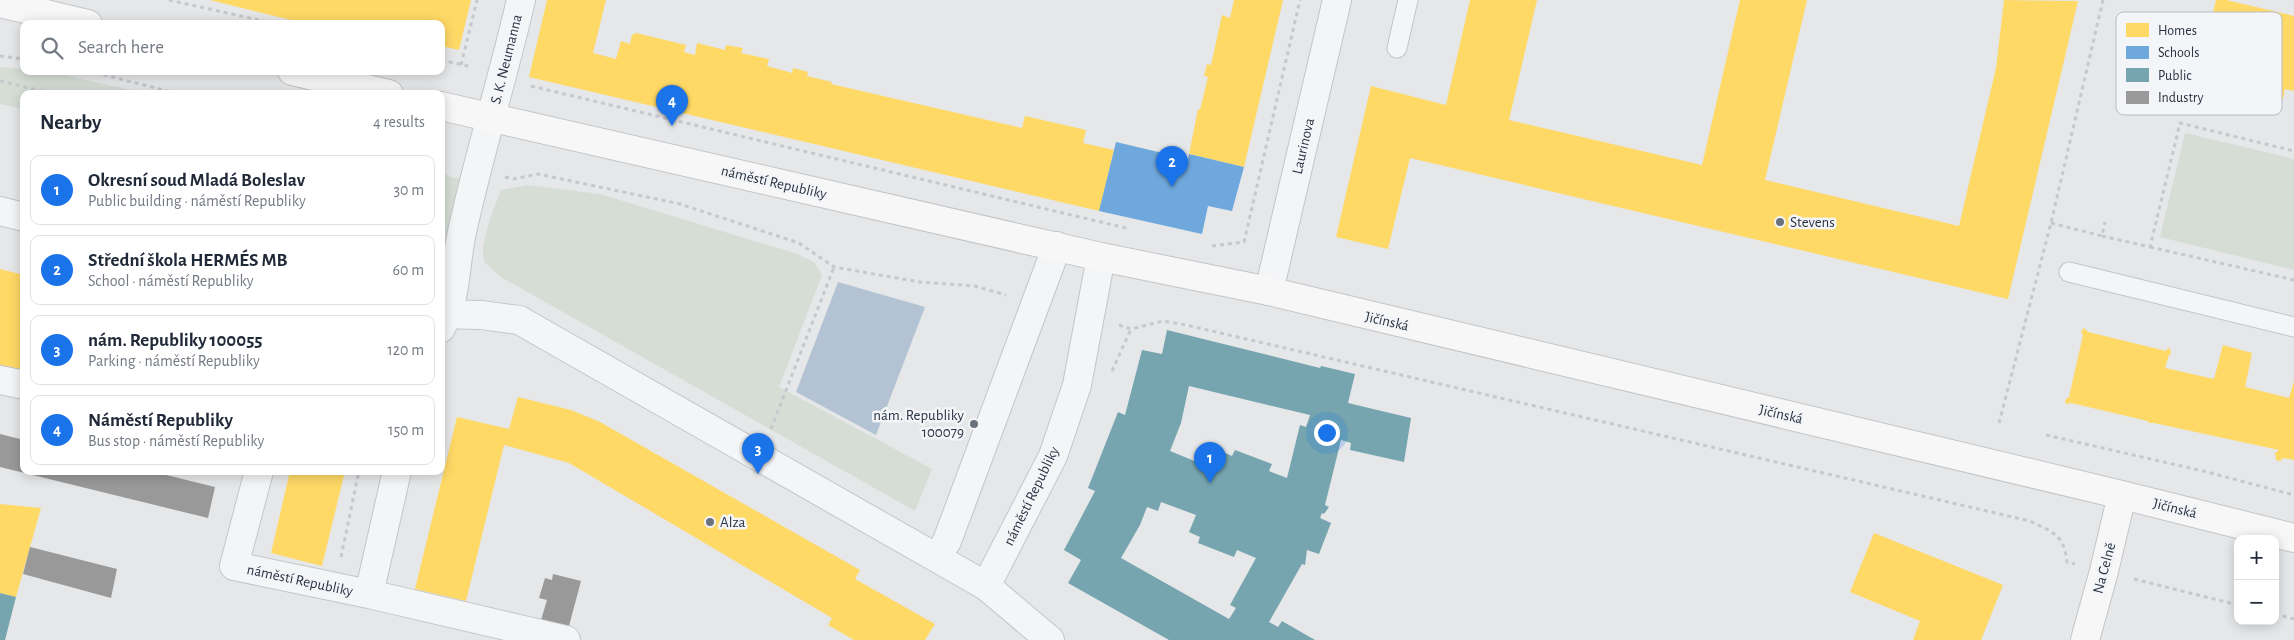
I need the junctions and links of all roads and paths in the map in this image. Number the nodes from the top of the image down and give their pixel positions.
1 (169, 0) edge
2 (477, 0) edge
3 (521, 0) edge
4 (1300, 0) edge
5 (1337, 0) edge
6 (1408, 0) edge
7 (2103, 0) edge
8 (0, 3) edge
9 (71, 20) edge
10 (259, 20) edge
11 (1397, 48) dead end
12 (0, 56) edge
13 (20, 58) edge
14 (445, 61) edge
15 (461, 65) junction
16 (504, 72) junction
17 (104, 75) edge
18 (309, 75) edge
19 (0, 80) edge
20 (39, 90) edge
21 (164, 90) edge
22 (372, 90) edge
23 (445, 107) edge
24 (491, 118) junction
25 (2294, 150) edge
26 (513, 179) dead end
27 (0, 211) edge
28 (20, 216) edge
29 (2105, 222) dead end
30 (2051, 223) junction
31 (1138, 231) dead end
32 (2102, 236) junction
33 (1057, 246) junction
34 (1205, 247) dead end
35 (2150, 247) junction
36 (1101, 257) junction
37 (834, 266) junction
38 (2069, 272) dead end
39 (2294, 280) edge
40 (1268, 292) junction
41 (1010, 296) dead end
42 (445, 310) edge
43 (445, 319) edge
44 (2294, 327) edge
45 (1131, 328) dead end
46 (0, 380) edge
47 (20, 384) edge
48 (1999, 423) dead end
49 (2046, 435) dead end
50 (767, 438) dead end
51 (258, 475) edge
52 (358, 475) edge
53 (396, 475) edge
54 (2122, 495) junction
55 (2294, 495) edge
56 (2294, 538) edge
57 (937, 558) junction
58 (2067, 562) dead end
59 (2139, 580) dead end
60 (986, 586) junction
61 (335, 587) junction
62 (369, 594) junction
63 (2234, 604) edge
64 (2279, 615) edge
65 (2294, 619) edge
66 (566, 640) edge
67 (1050, 640) edge
68 (2085, 640) edge

1 - 10 path
2 - 15 path
3 - 16 street, S. K. Neumanna
4 - 34 path
5 - 40 street, Laurinova
6 - 11 lane
7 - 30 path
8 - 9 street
12 - 13 path
14 - 15 path
15 - 16 path
16 - 24 street, S. K. Neumanna
16 - 31 path
17 - 21 path
18 - 22 street
19 - 20 path
23 - 24 street, náměstí Republiky
24 - 33 street, náměstí Republiky
24 - 42 street
25 - 35 path
26 - 37 path
27 - 28 street
29 - 32 path
30 - 32 path
30 - 48 path
32 - 35 path
33 - 36 street, náměstí Republiky
33 - 57 street
35 - 39 path
36 - 40 street, náměstí Republiky
36 - 60 street, náměstí Republiky
37 - 41 path
37 - 50 path
38 - 44 lane
40 - 54 street, Jičínská
43 - 57 street
45 - 58 path
46 - 47 street
49 - 55 path
51 - 61 street, náměstí Republiky
52 - 61 path
53 - 62 street, náměstí Republiky
54 - 56 street, Jičínská
54 - 68 street, Na Celně
57 - 60 street
59 - 63 path
60 - 67 street
61 - 62 street, náměstí Republiky
62 - 66 street
64 - 65 path

